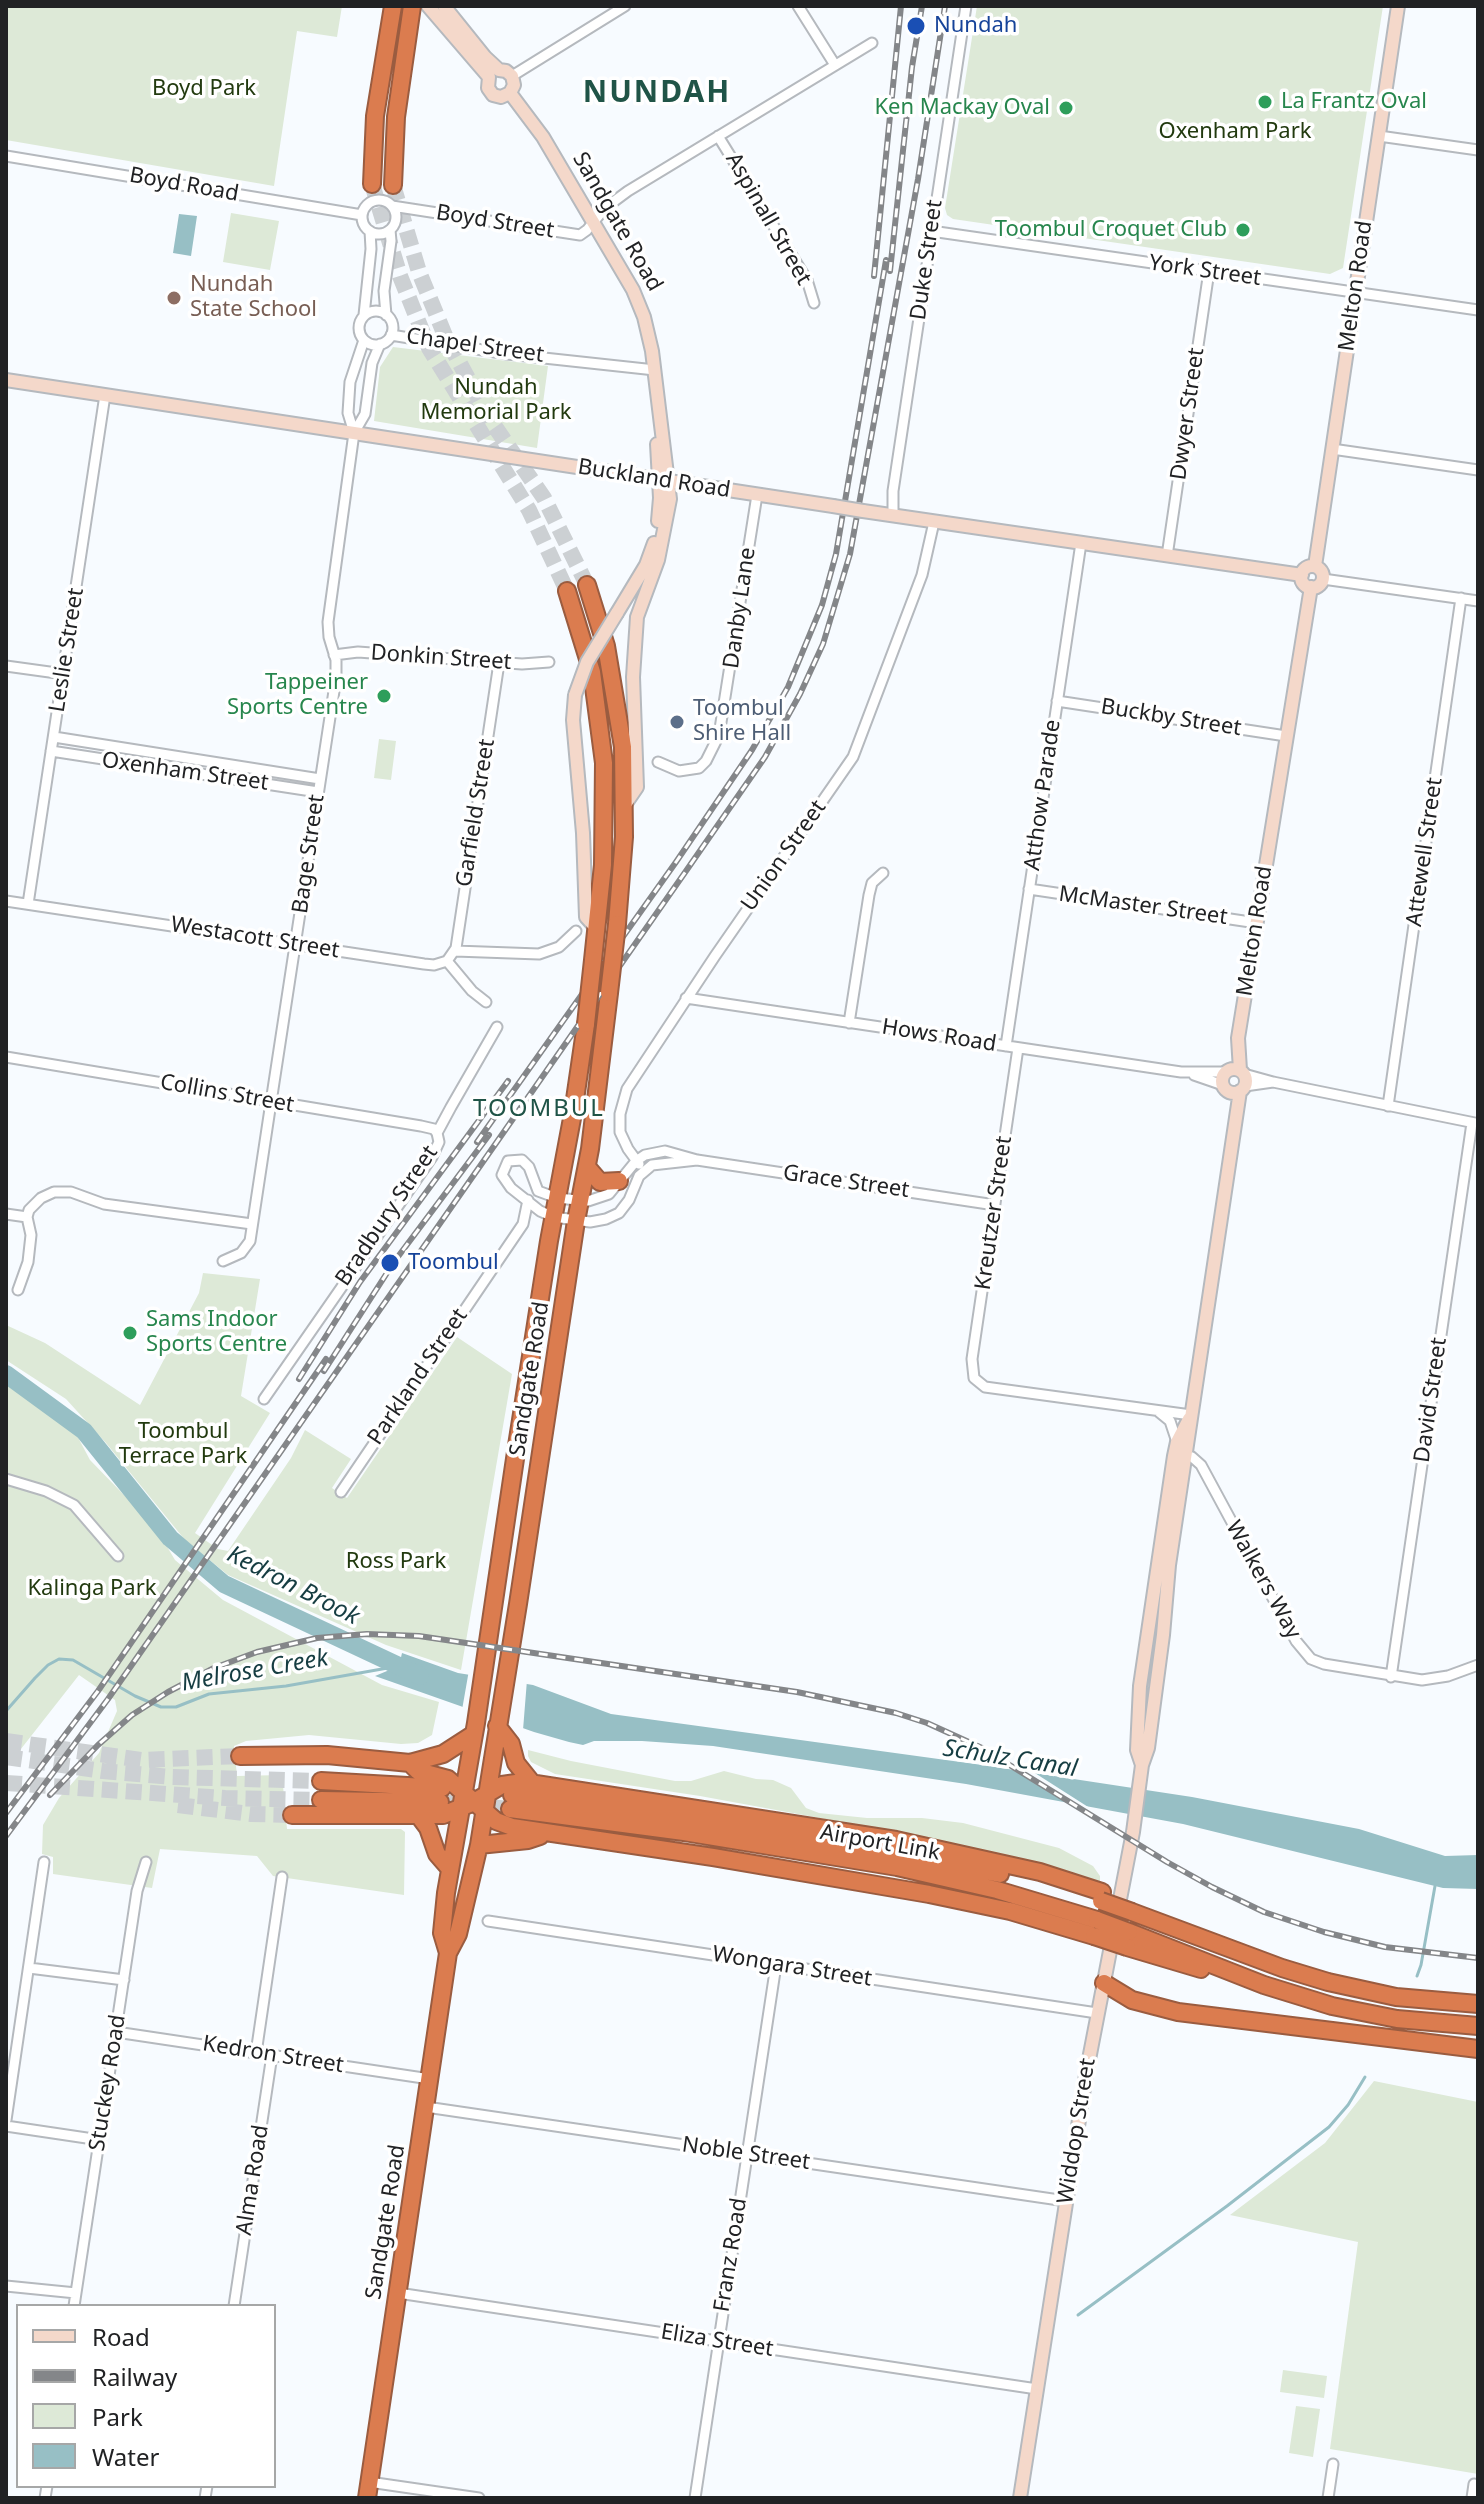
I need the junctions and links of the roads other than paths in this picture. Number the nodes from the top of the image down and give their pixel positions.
1 (393, 6) edge
2 (412, 6) edge
3 (428, 6) edge
4 (444, 6) edge
5 (625, 6) edge
6 (798, 6) edge
7 (966, 6) edge
8 (1398, 6) edge
9 (872, 43) dead end
10 (835, 65) junction
11 (494, 73) junction
12 (512, 76) junction
13 (510, 93) junction
14 (718, 136) junction
15 (1379, 136) junction
16 (1478, 150) edge
17 (6, 156) edge
18 (372, 184) tunnel mouth
19 (393, 185) tunnel mouth
20 (392, 206) junction
21 (362, 215) junction
22 (594, 222) junction
23 (390, 230) junction
24 (370, 231) junction
25 (931, 231) junction
26 (1209, 271) junction
27 (1355, 293) junction
28 (814, 303) dead end
29 (1478, 310) edge
30 (364, 315) junction
31 (386, 315) junction
32 (391, 335) junction
33 (364, 340) junction
34 (380, 344) junction
35 (655, 370) junction
36 (6, 380) edge
37 (105, 395) junction
38 (354, 433) junction
39 (1332, 449) junction
40 (1478, 470) edge
41 (664, 481) junction
42 (757, 495) junction
43 (893, 515) junction
44 (934, 522) junction
45 (1081, 543) junction
46 (1167, 556) junction
47 (1315, 566) junction
48 (1302, 575) junction
49 (1323, 579) junction
50 (587, 585) tunnel mouth
51 (1311, 587) junction
52 (567, 591) tunnel mouth
53 (1461, 598) junction
54 (1478, 601) edge
55 (334, 655) junction
56 (549, 662) dead end
57 (499, 663) junction
58 (6, 666) edge
59 (64, 674) junction
60 (1057, 701) junction
61 (1286, 736) junction
62 (54, 737) junction
63 (51, 751) junction
64 (658, 762) dead end
65 (320, 779) junction
66 (318, 792) junction
67 (624, 806) junction
68 (883, 873) dead end
69 (1029, 889) junction
70 (6, 901) edge
71 (28, 904) junction
72 (1257, 923) junction
73 (597, 929) junction
74 (576, 931) dead end
75 (295, 945) junction
76 (455, 951) junction
77 (447, 961) junction
78 (686, 998) junction
79 (486, 1002) dead end
80 (849, 1023) junction
81 (497, 1027) dead end
82 (1006, 1046) junction
83 (1018, 1048) junction
84 (9, 1059) edge
85 (1235, 1080) junction
86 (271, 1101) junction
87 (1388, 1106) junction
88 (1475, 1123) edge
89 (437, 1133) junction
90 (697, 1160) junction
91 (636, 1161) junction
92 (587, 1167) junction
93 (644, 1171) junction
94 (619, 1181) junction
95 (557, 1198) junction
96 (528, 1200) junction
97 (579, 1201) junction
98 (995, 1205) junction
99 (6, 1214) edge
100 (547, 1214) junction
101 (27, 1217) junction
102 (576, 1221) junction
103 (252, 1224) junction
104 (523, 1224) junction
105 (223, 1261) dead end
106 (18, 1290) dead end
107 (264, 1399) dead end
108 (1159, 1412) junction
109 (1191, 1415) junction
110 (1177, 1442) junction
111 (1180, 1456) junction
112 (1184, 1470) junction
113 (1204, 1475) junction
114 (6, 1479) edge
115 (341, 1492) dead end
116 (118, 1556) dead end
117 (1478, 1665) edge
118 (1391, 1677) junction
119 (497, 1726) junction
120 (475, 1729) junction
121 (240, 1756) tunnel mouth
122 (410, 1763) junction
123 (1142, 1765) junction
124 (321, 1781) tunnel mouth
125 (532, 1783) junction
126 (321, 1800) tunnel mouth
127 (474, 1801) junction
128 (292, 1815) tunnel mouth
129 (419, 1816) junction
130 (547, 1833) junction
131 (479, 1845) junction
132 (44, 1862) dead end
133 (146, 1862) dead end
134 (450, 1869) junction
135 (282, 1877) dead end
136 (1101, 1896) junction
137 (488, 1921) dead end
138 (1096, 1928) junction
139 (448, 1953) junction
140 (776, 1965) junction
141 (29, 1968) junction
142 (124, 1980) junction
143 (1104, 1983) junction
144 (1478, 2004) edge
145 (1097, 2013) junction
146 (1478, 2026) edge
147 (116, 2032) junction
148 (1478, 2049) edge
149 (256, 2053) junction
150 (272, 2055) junction
151 (430, 2079) junction
152 (426, 2107) junction
153 (6, 2120) edge
154 (6, 2126) edge
155 (100, 2140) junction
156 (747, 2154) junction
157 (1066, 2201) junction
158 (6, 2286) edge
159 (76, 2293) junction
160 (398, 2293) junction
161 (74, 2304) edge
162 (234, 2304) edge
163 (718, 2342) junction
164 (1037, 2389) junction
165 (1333, 2464) dead end
166 (1474, 2484) dead end
167 (368, 2490) edge
168 (479, 2498) edge
169 (695, 2498) edge
170 (1020, 2498) edge
171 (1328, 2498) edge
172 (1472, 2498) edge

1 - 18 highway
2 - 19 highway
3 - 11 street
4 - 11 street
5 - 12 street
6 - 10 street
7 - 25 street, Duke Street
8 - 15 street, Melton Road
9 - 10 street
10 - 14 street
11 - 12 street
11 - 13 street
12 - 13 street
13 - 22 street, Sandgate Road
14 - 22 street
14 - 28 street, Aspinall Street
15 - 16 street
15 - 27 street, Melton Road
17 - 21 street, Boyd Road
20 - 21 street
20 - 22 street, Boyd Street
20 - 23 street
21 - 24 street
22 - 35 street, Sandgate Road
23 - 24 street
23 - 31 street
24 - 30 street
25 - 26 street, York Street
25 - 43 street, Duke Street
26 - 27 street, York Street
26 - 46 street, Dwyer Street
27 - 29 street, York Street
27 - 39 street, Melton Road
30 - 31 street
30 - 33 street
31 - 32 street
32 - 34 street
32 - 35 street, Chapel Street
33 - 34 street
33 - 38 street, Bage Street
34 - 38 street, Bage Street
35 - 41 street, Sandgate Road
36 - 37 street, Buckland Road
37 - 38 street, Buckland Road
37 - 59 street, Leslie Street
38 - 41 street, Buckland Road
38 - 55 street, Bage Street
39 - 40 street
39 - 47 street, Melton Road
41 - 42 street, Buckland Road
41 - 67 street, Sandgate Road
41 - 73 street, Sandgate Road, bridge
42 - 43 street, Buckland Road, bridge
42 - 64 street, Danby Lane
43 - 44 street, Buckland Road
44 - 45 street, Buckland Road
44 - 78 street, Union Street
45 - 46 street, Buckland Road
45 - 60 street, Atthow Parade
46 - 48 street, Buckland Road
47 - 48 street
47 - 49 street
48 - 51 street
49 - 51 street
49 - 53 street
50 - 67 highway, Sandgate Road
51 - 61 street, Melton Road
52 - 73 highway, Sandgate Road
53 - 54 street
53 - 87 street, Attewell Street
55 - 57 street, Donkin Street
55 - 65 street, Bage Street
56 - 57 street, Donkin Street
57 - 76 street, Garfield Street
58 - 59 street
59 - 62 street, Leslie Street
60 - 61 street, Buckby Street
60 - 69 street, Atthow Parade
61 - 72 street, Melton Road
62 - 63 street, Leslie Street
62 - 65 street, Oxenham Street
63 - 66 street, Oxenham Street
63 - 71 street, Leslie Street
65 - 66 street, Bage Street
66 - 75 street, Bage Street
67 - 92 highway, Sandgate Road, bridge
68 - 80 street
69 - 72 street, McMaster Street
69 - 82 street, Atthow Parade
70 - 71 street, Westacott Street
71 - 75 street, Westacott Street
72 - 85 street, Melton Road
73 - 95 highway, Sandgate Road, bridge
74 - 76 street
75 - 77 street, Westacott Street
75 - 86 street, Bage Street
76 - 77 street, Garfield Street
77 - 79 street
78 - 80 street, Hows Road
78 - 91 street, Union Street
80 - 82 street, Hows Road
81 - 89 street, Bradbury Street
82 - 83 street, Hows Road
83 - 85 street, Hows Road
83 - 98 street, Kreutzer Street
84 - 86 street, Collins Street
85 - 87 street, Hows Road
85 - 109 street, Melton Road
86 - 89 street, Collins Street
86 - 103 street, Bage Street
87 - 88 street, Hows Road
88 - 118 street, David Street
89 - 107 street, Bradbury Street
90 - 91 street, Grace Street
90 - 93 street, Grace Street
90 - 98 street, Grace Street
91 - 93 street, Union Street
91 - 94 street
92 - 94 highway
92 - 97 highway, Sandgate Road
93 - 102 street
94 - 97 street
95 - 96 street
95 - 97 street
95 - 100 highway, Sandgate Road
96 - 100 street
96 - 104 street, Parkland Street
97 - 102 highway, Sandgate Road
98 - 108 street, Kreutzer Street
99 - 101 street
100 - 102 street
100 - 104 street, Parkland Street
100 - 120 highway, Sandgate Road
101 - 103 street
101 - 106 street
102 - 119 highway, Sandgate Road
103 - 105 street, Bage Street
104 - 115 street, Parkland Street
108 - 109 street
108 - 110 street
109 - 110 street, Melton Road
109 - 111 street, Melton Road
110 - 111 street, Melton Road
111 - 112 street, Widdop Street
111 - 113 street, Walkers Way
111 - 123 street, Widdop Street
112 - 113 street
112 - 123 street, Widdop Street
113 - 118 street, Walkers Way
114 - 116 street
117 - 118 street, Walkers Way
119 - 125 highway
119 - 127 highway, Sandgate Road
120 - 122 highway
120 - 127 highway, Sandgate Road
121 - 122 highway
122 - 127 highway
123 - 143 street, Widdop Street
124 - 126 highway
125 - 127 highway
125 - 136 highway
127 - 129 highway
127 - 130 highway
127 - 131 highway, Sandgate Road
127 - 134 highway, Sandgate Road
128 - 129 highway
129 - 134 highway
130 - 131 highway
130 - 138 highway
131 - 139 highway, Sandgate Road
132 - 141 street
133 - 142 street, Stuckey Road
134 - 139 highway, Sandgate Road
135 - 149 street
136 - 138 highway, Airport Link
136 - 144 highway
137 - 140 street, Wongara Street
138 - 146 highway, Airport Link, bridge
139 - 151 highway, Sandgate Road
140 - 145 street, Wongara Street
140 - 156 street, Franz Road
141 - 142 street
141 - 153 street
142 - 147 street, Stuckey Road
143 - 145 street, Widdop Street
143 - 148 highway
145 - 157 street, Widdop Street
147 - 149 street, Kedron Street
147 - 155 street, Stuckey Road
149 - 150 street, Kedron Street
150 - 151 street, Kedron Street
150 - 162 street, Alma Road
151 - 152 highway, Sandgate Road
152 - 156 street, Noble Street
152 - 160 highway, Sandgate Road
154 - 155 street
155 - 159 street, Stuckey Road
156 - 157 street, Noble Street
156 - 163 street, Franz Road
157 - 164 street, Widdop Street
158 - 159 street
159 - 161 street, Stuckey Road
160 - 163 street, Eliza Street
160 - 167 highway, Sandgate Road
163 - 164 street, Eliza Street
163 - 169 street, Franz Road
164 - 170 street, Widdop Street
165 - 171 street
166 - 172 street
167 - 168 street

